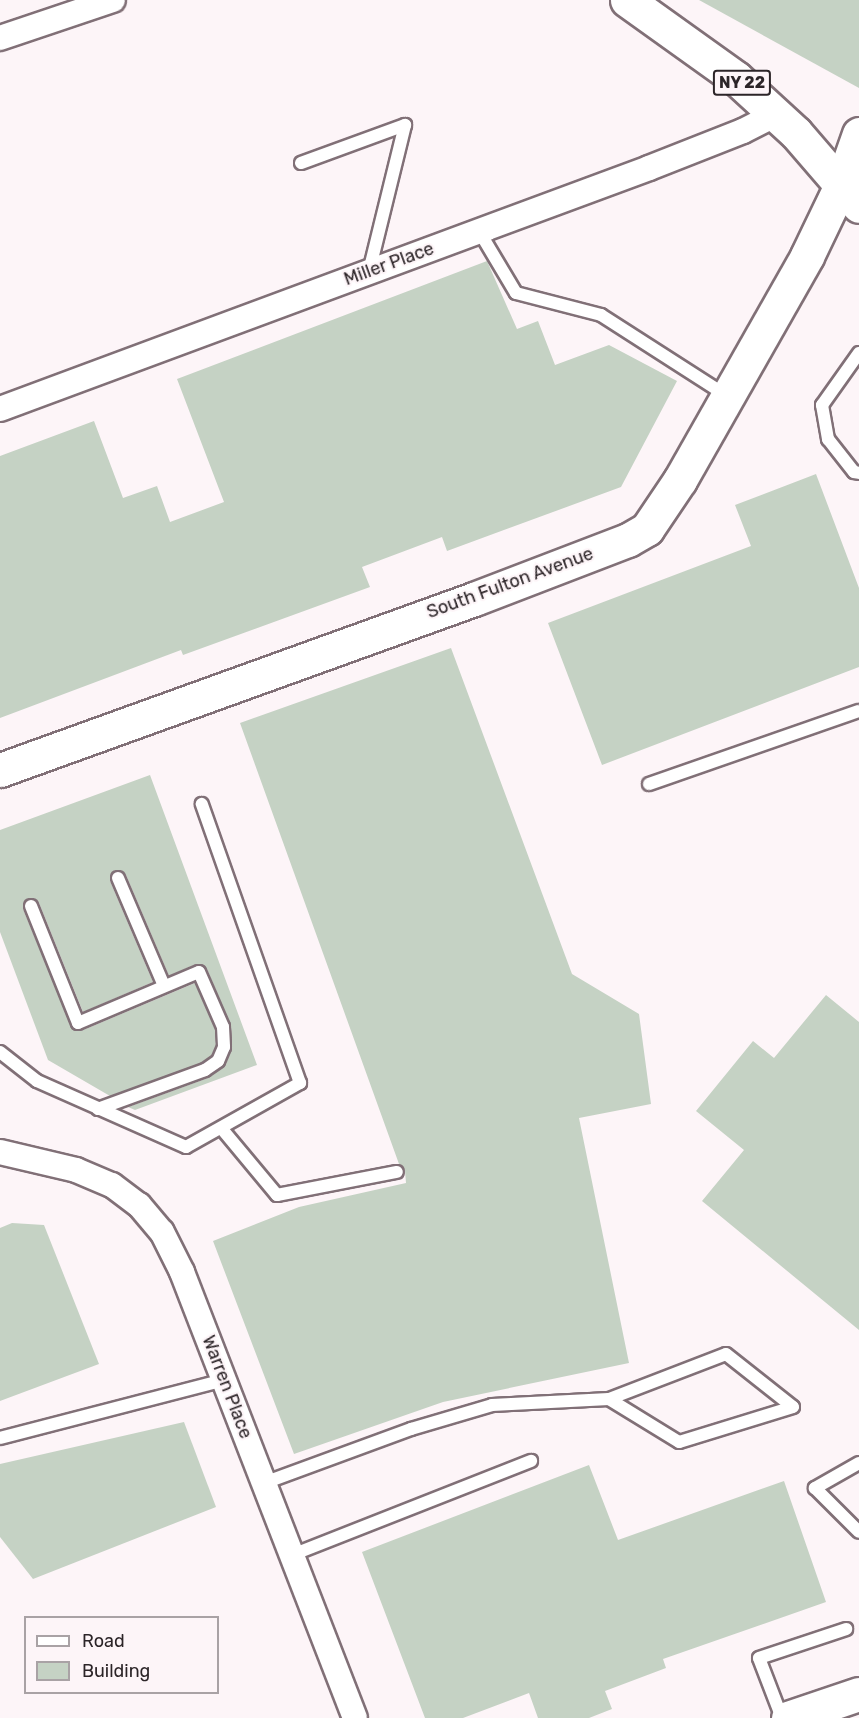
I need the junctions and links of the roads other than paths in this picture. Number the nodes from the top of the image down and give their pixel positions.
1 (113, 0) edge
2 (627, 0) edge
3 (0, 38) edge
4 (776, 114) junction
5 (859, 134) edge
6 (301, 163) dead end
7 (853, 186) edge
8 (479, 231) junction
9 (369, 272) junction
10 (859, 353) edge
11 (729, 396) junction
12 (0, 408) edge
13 (859, 473) edge
14 (859, 711) edge
15 (0, 770) edge
16 (649, 784) dead end
17 (202, 804) dead end
18 (118, 878) dead end
19 (31, 906) dead end
20 (164, 986) junction
21 (0, 1052) edge
22 (98, 1109) junction
23 (222, 1129) junction
24 (0, 1152) edge
25 (397, 1172) dead end
26 (224, 1380) junction
27 (609, 1399) junction
28 (0, 1438) edge
29 (531, 1461) dead end
30 (859, 1463) edge
31 (264, 1483) junction
32 (859, 1532) edge
33 (292, 1555) junction
34 (846, 1629) dead end
35 (859, 1694) edge
36 (355, 1718) edge
37 (782, 1718) edge
38 (788, 1718) edge

1 - 3 street
2 - 4 main road, NY 22
4 - 7 main road, NY 22
4 - 8 street, Miller Place
5 - 7 main road, South Fulton Avenue
6 - 9 lane
7 - 11 main road, South Fulton Avenue
8 - 9 street, Miller Place
8 - 11 lane
9 - 12 street, Miller Place
10 - 13 lane
11 - 15 main road, South Fulton Avenue
14 - 16 lane
17 - 23 lane
18 - 20 lane
19 - 20 lane
20 - 22 lane
21 - 22 lane
22 - 23 lane
23 - 25 lane
24 - 26 street, Warren Place
26 - 28 lane
26 - 31 street, Warren Place
27 - 27 lane
27 - 31 lane
29 - 33 lane
30 - 32 lane
31 - 33 street, Warren Place
33 - 36 street, Warren Place
34 - 37 lane
35 - 38 main road

